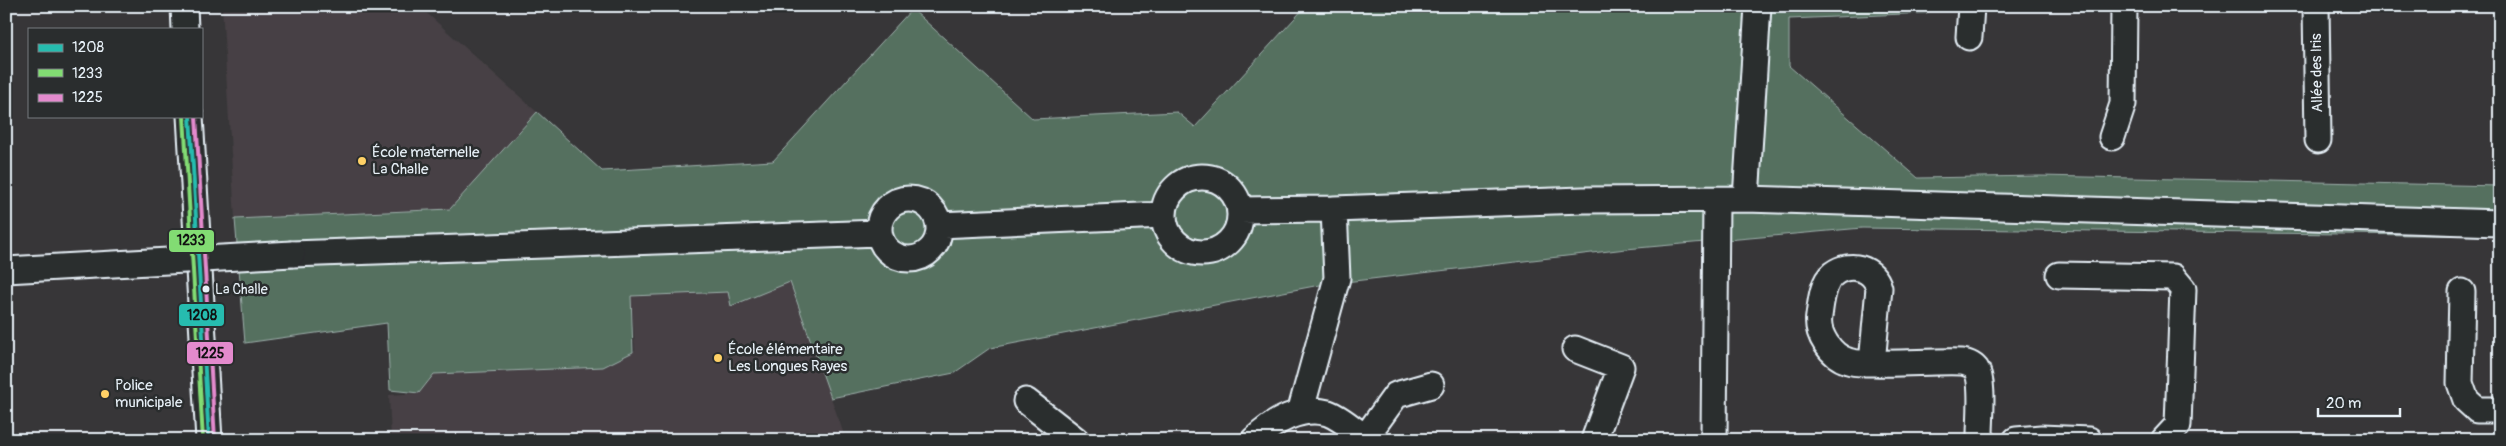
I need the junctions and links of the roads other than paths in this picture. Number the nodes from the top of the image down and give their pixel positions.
1 (184, 6) edge
2 (1758, 6) edge
3 (1971, 6) edge
4 (2124, 6) edge
5 (2316, 6) edge
6 (185, 28) edge
7 (1969, 37) dead end
8 (190, 118) edge
9 (2112, 137) dead end
10 (2318, 140) dead end
11 (1746, 199) junction
12 (1716, 200) junction
13 (1334, 209) junction
14 (1240, 210) junction
15 (1164, 215) junction
16 (2500, 223) edge
17 (939, 225) junction
18 (879, 233) junction
19 (6, 270) edge
20 (2059, 275) dead end
21 (2462, 292) dead end
22 (1575, 350) dead end
23 (1872, 363) dead end
24 (1431, 385) dead end
25 (1026, 401) dead end
26 (2500, 410) edge
27 (1300, 413) junction
28 (1366, 439) edge
29 (209, 440) edge
30 (1076, 440) edge
31 (1254, 440) edge
32 (1594, 440) edge
33 (1714, 440) edge
34 (1983, 440) edge
35 (2016, 440) edge
36 (2089, 440) edge
37 (2164, 440) edge

1 - 6 street
2 - 11 street
3 - 7 street
4 - 9 street
5 - 10 street, Allée des Iris
8 - 29 street
11 - 12 street
11 - 16 street
12 - 13 street
12 - 33 street
13 - 14 street
13 - 27 street
14 - 15 street
14 - 15 street
15 - 17 street
17 - 18 street
17 - 18 street
18 - 19 street, bridge
20 - 37 street
21 - 26 street
22 - 32 street
23 - 34 street
24 - 28 street
25 - 30 street
27 - 28 street
27 - 31 street
35 - 36 street

